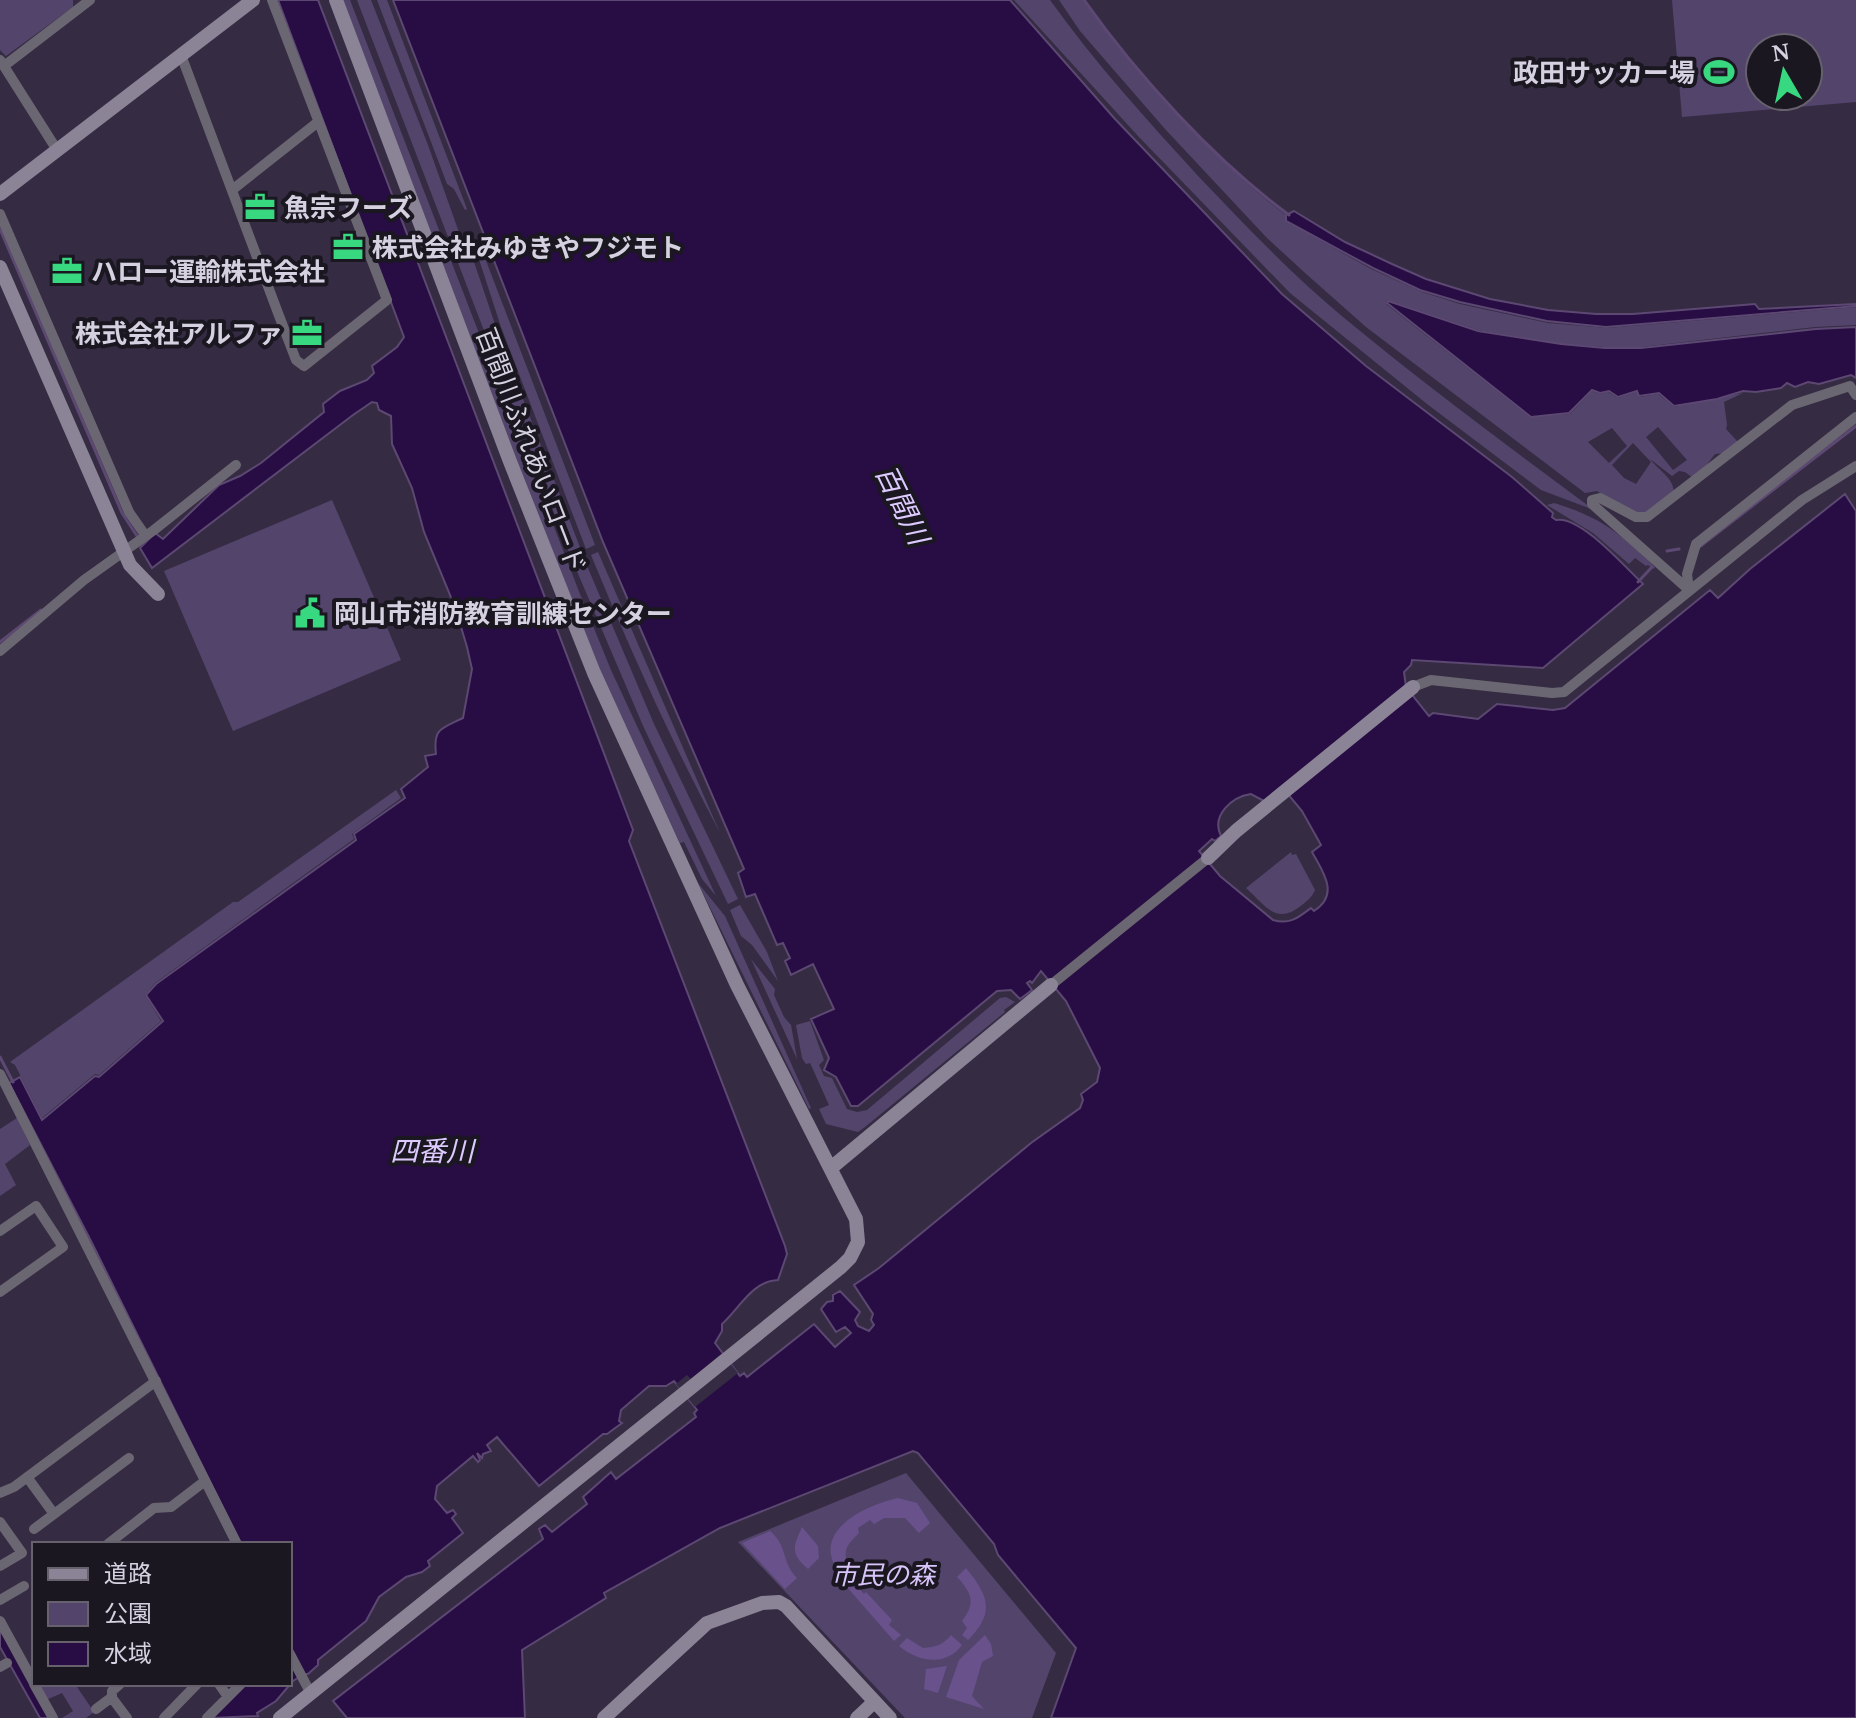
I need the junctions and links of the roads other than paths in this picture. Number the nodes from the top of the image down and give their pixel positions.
1 (253, 0) edge
2 (272, 0) edge
3 (336, 0) edge
4 (84, 2) edge
5 (181, 55) junction
6 (2, 63) edge
7 (318, 122) junction
8 (57, 150) junction
9 (232, 190) junction
10 (0, 194) edge
11 (0, 214) edge
12 (0, 267) edge
13 (1856, 395) edge
14 (1856, 417) edge
15 (236, 465) dead end
16 (1856, 466) edge
17 (141, 538) junction
18 (123, 551) junction
19 (1689, 590) junction
20 (158, 594) dead end
21 (0, 651) edge
22 (1413, 687) joint
23 (1208, 858) joint
24 (1051, 985) joint
25 (0, 1074) edge
26 (831, 1168) junction
27 (0, 1231) edge
28 (0, 1292) edge
29 (156, 1381) junction
30 (129, 1458) dead end
31 (27, 1477) junction
32 (205, 1481) junction
33 (0, 1493) edge
34 (54, 1514) junction
35 (0, 1522) edge
36 (34, 1529) dead end
37 (111, 1542) edge
38 (236, 1542) edge
39 (0, 1566) edge
40 (24, 1586) dead end
41 (0, 1600) edge
42 (0, 1621) edge
43 (292, 1657) edge
44 (32, 1680) edge
45 (35, 1686) edge
46 (118, 1686) edge
47 (195, 1686) edge
48 (220, 1686) edge
49 (239, 1686) edge
50 (310, 1692) junction
51 (112, 1697) junction
52 (228, 1697) junction
53 (874, 1702) junction
54 (96, 1709) dead end
55 (610, 1716) edge
56 (53, 1718) edge
57 (127, 1718) edge
58 (164, 1718) edge
59 (207, 1718) edge
60 (280, 1718) edge
61 (857, 1718) edge
62 (890, 1718) edge

1 - 5 street
2 - 7 street
3 - 26 street, 百間川ふれあいロード
4 - 6 street
5 - 8 street
5 - 9 street
6 - 8 street
7 - 9 street
7 - 9 street
8 - 10 street
11 - 17 street
12 - 18 street
13 - 19 street
14 - 19 street
15 - 17 street
16 - 19 street
17 - 18 street
18 - 20 street
18 - 21 street
19 - 22 street
22 - 23 street
23 - 24 street
24 - 26 street
25 - 29 street
26 - 50 street, 百間川ふれあいロード
27 - 28 street
29 - 31 street
29 - 32 street
30 - 34 street
31 - 33 street
31 - 34 street
32 - 37 street
32 - 38 street
34 - 36 street
35 - 39 street
40 - 41 street
42 - 44 street
43 - 50 street
45 - 56 street
46 - 51 street
47 - 58 street
48 - 52 street
49 - 52 street
50 - 60 street
51 - 54 street
51 - 57 street
52 - 59 street
53 - 55 street
53 - 61 street
53 - 62 street

